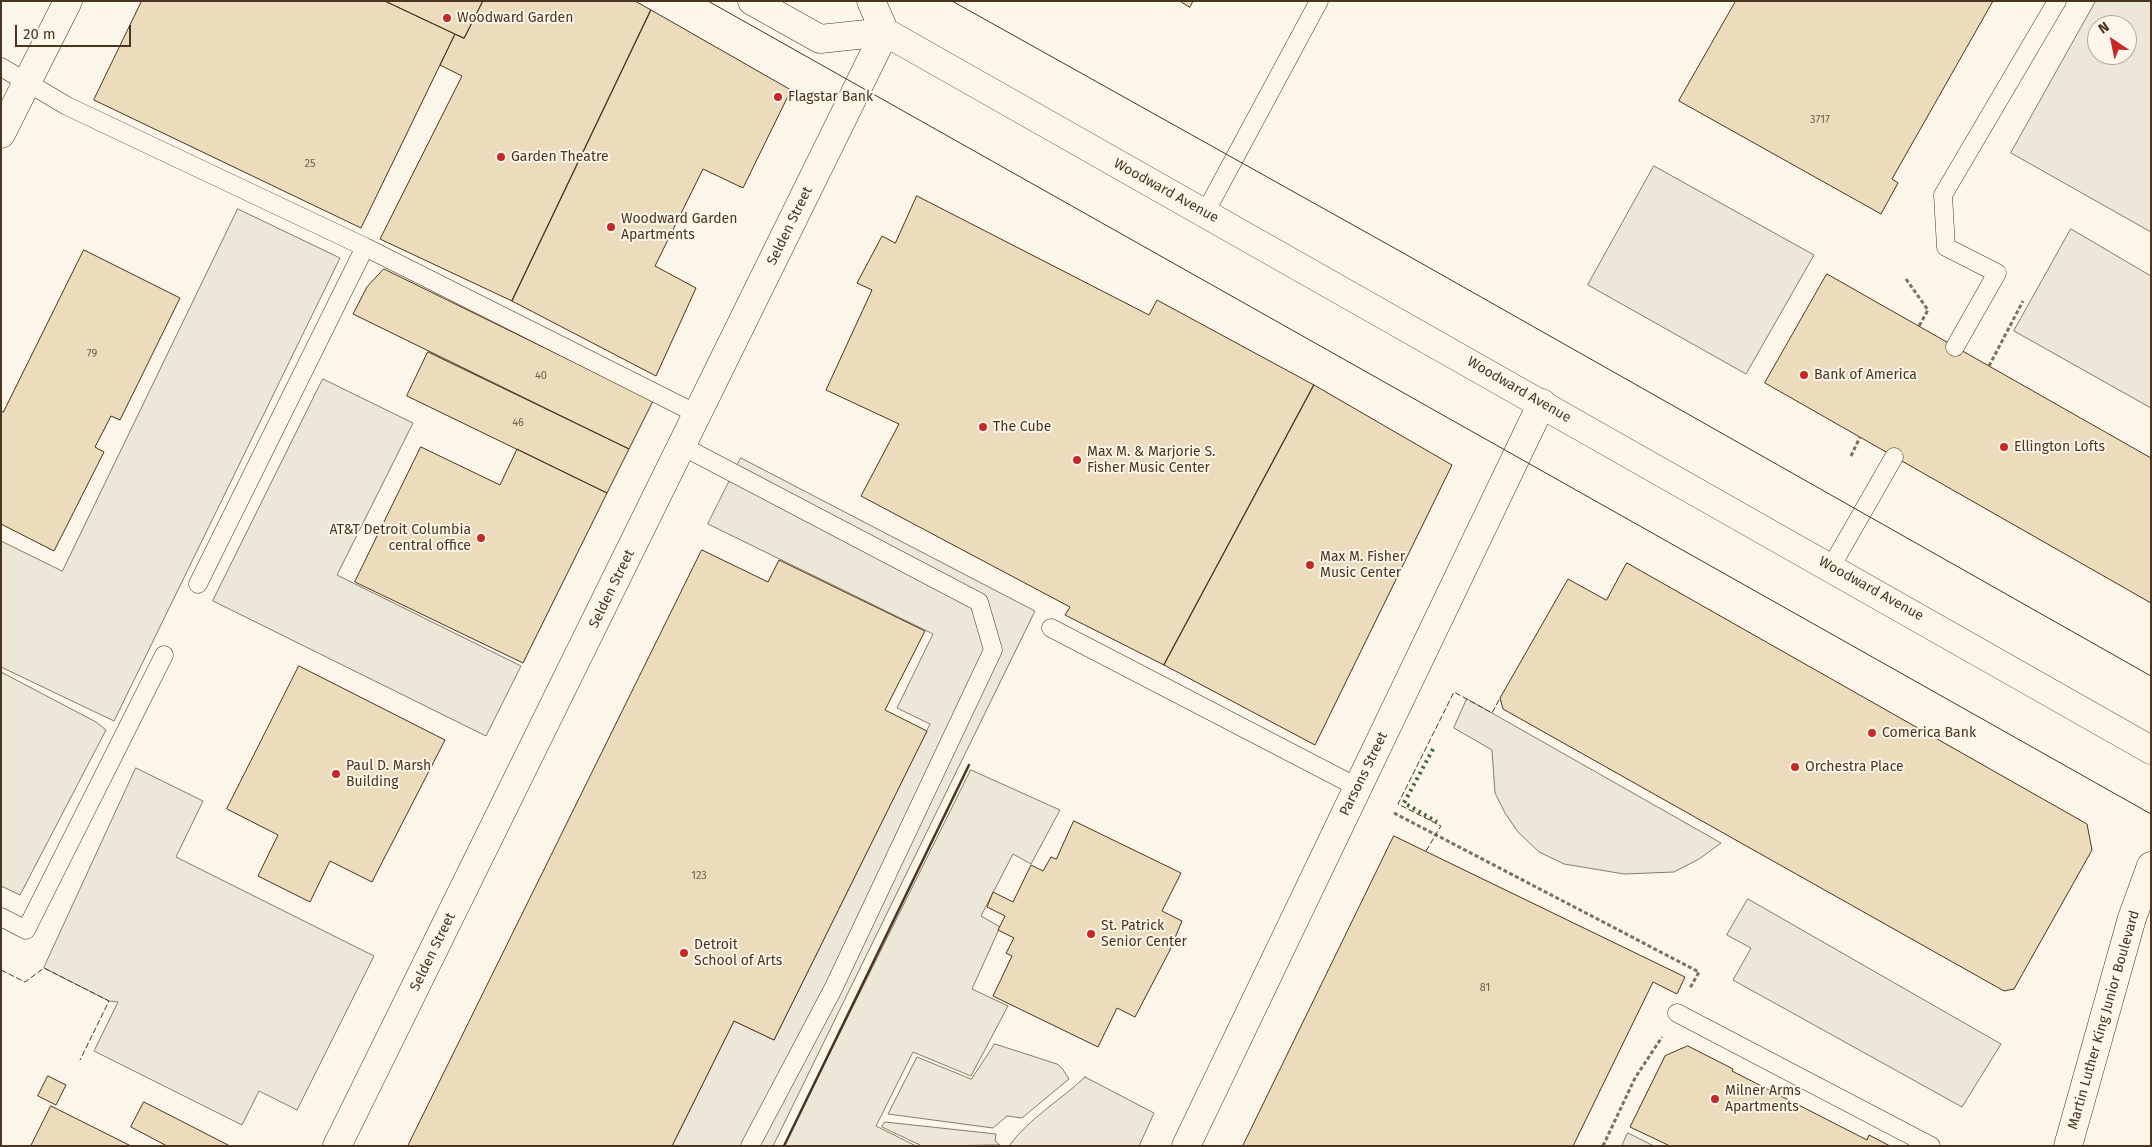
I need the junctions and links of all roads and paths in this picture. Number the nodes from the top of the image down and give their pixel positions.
1 (68, 1) edge
2 (752, 1) edge
3 (871, 1) edge
4 (1319, 1) edge
5 (2057, 1) edge
6 (885, 32) junction
7 (1, 67) edge
8 (28, 82) junction
9 (1, 134) edge
10 (1205, 213) junction
11 (364, 247) junction
12 (1906, 279) dead end
13 (2024, 301) dead end
14 (1919, 326) dead end
15 (1955, 347) dead end
16 (1988, 366) dead end
17 (1542, 403) junction
18 (697, 414) junction
19 (1860, 437) dead end
20 (682, 446) junction
21 (1851, 456) dead end
22 (1894, 457) dead end
23 (1831, 567) junction
24 (198, 584) dead end
25 (1051, 628) dead end
26 (164, 655) dead end
27 (2151, 750) edge
28 (1357, 787) junction
29 (1394, 813) dead end
30 (2151, 866) edge
31 (1, 917) edge
32 (1677, 1012) junction
33 (338, 1146) edge
34 (750, 1146) edge
35 (1186, 1146) edge
36 (1603, 1146) edge
37 (1931, 1146) edge
38 (2068, 1146) edge

1 - 8 street
2 - 6 street
3 - 6 street
4 - 10 lane
5 - 15 lane
6 - 10 street, Woodward Avenue
6 - 18 street, Selden Street
7 - 8 lane
8 - 9 street
8 - 11 lane
10 - 17 street, Woodward Avenue
11 - 18 lane
11 - 24 lane
12 - 14 path
13 - 16 path
17 - 23 street, Woodward Avenue
17 - 28 street, Parsons Street
18 - 20 street, Selden Street
19 - 21 path
20 - 33 street, Selden Street
20 - 34 lane
22 - 23 lane
23 - 27 street, Woodward Avenue
25 - 28 lane
26 - 31 lane
28 - 35 street, Parsons Street
29 - 32 path
30 - 38 street, Martin Luther King Junior Boulevard
32 - 36 path
32 - 37 lane

